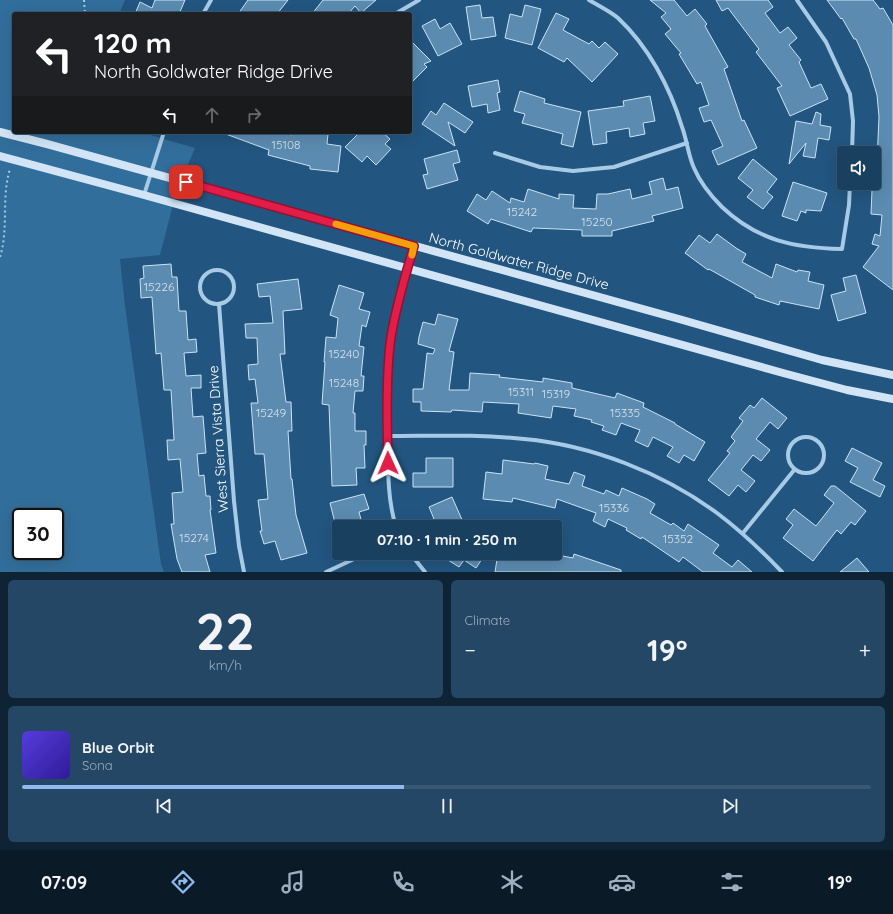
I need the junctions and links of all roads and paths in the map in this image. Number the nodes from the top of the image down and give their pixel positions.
1 (84, 0) edge
2 (211, 0) edge
3 (419, 0) edge
4 (589, 0) edge
5 (797, 0) edge
6 (85, 12) edge
7 (204, 12) edge
8 (398, 12) edge
9 (0, 132) edge
10 (163, 134) edge
11 (687, 143) junction
12 (852, 146) edge
13 (495, 153) dead end
14 (0, 156) edge
15 (10, 168) dead end
16 (152, 173) junction
17 (850, 190) edge
18 (144, 195) junction
19 (414, 246) junction
20 (0, 257) edge
21 (407, 269) junction
22 (218, 304) junction
23 (893, 375) edge
24 (893, 399) edge
25 (387, 436) junction
26 (795, 468) junction
27 (394, 520) edge
28 (742, 533) junction
29 (352, 560) edge
30 (416, 560) edge
31 (244, 572) edge
32 (326, 572) edge
33 (425, 572) edge
34 (782, 572) edge

1 - 6 path
2 - 7 street
3 - 8 street
4 - 11 street
5 - 12 street
9 - 16 street, North Goldwater Ridge Drive
10 - 16 street
11 - 13 street
11 - 17 street
14 - 18 street
15 - 20 path
16 - 18 street
16 - 19 street, North Goldwater Ridge Drive
18 - 21 street
19 - 21 street
19 - 23 street, North Goldwater Ridge Drive
21 - 24 street
21 - 25 street
22 - 22 street
22 - 31 street, West Sierra Vista Drive
25 - 27 street
25 - 28 street
26 - 26 street
26 - 28 street
28 - 34 street
29 - 32 street
30 - 33 street

